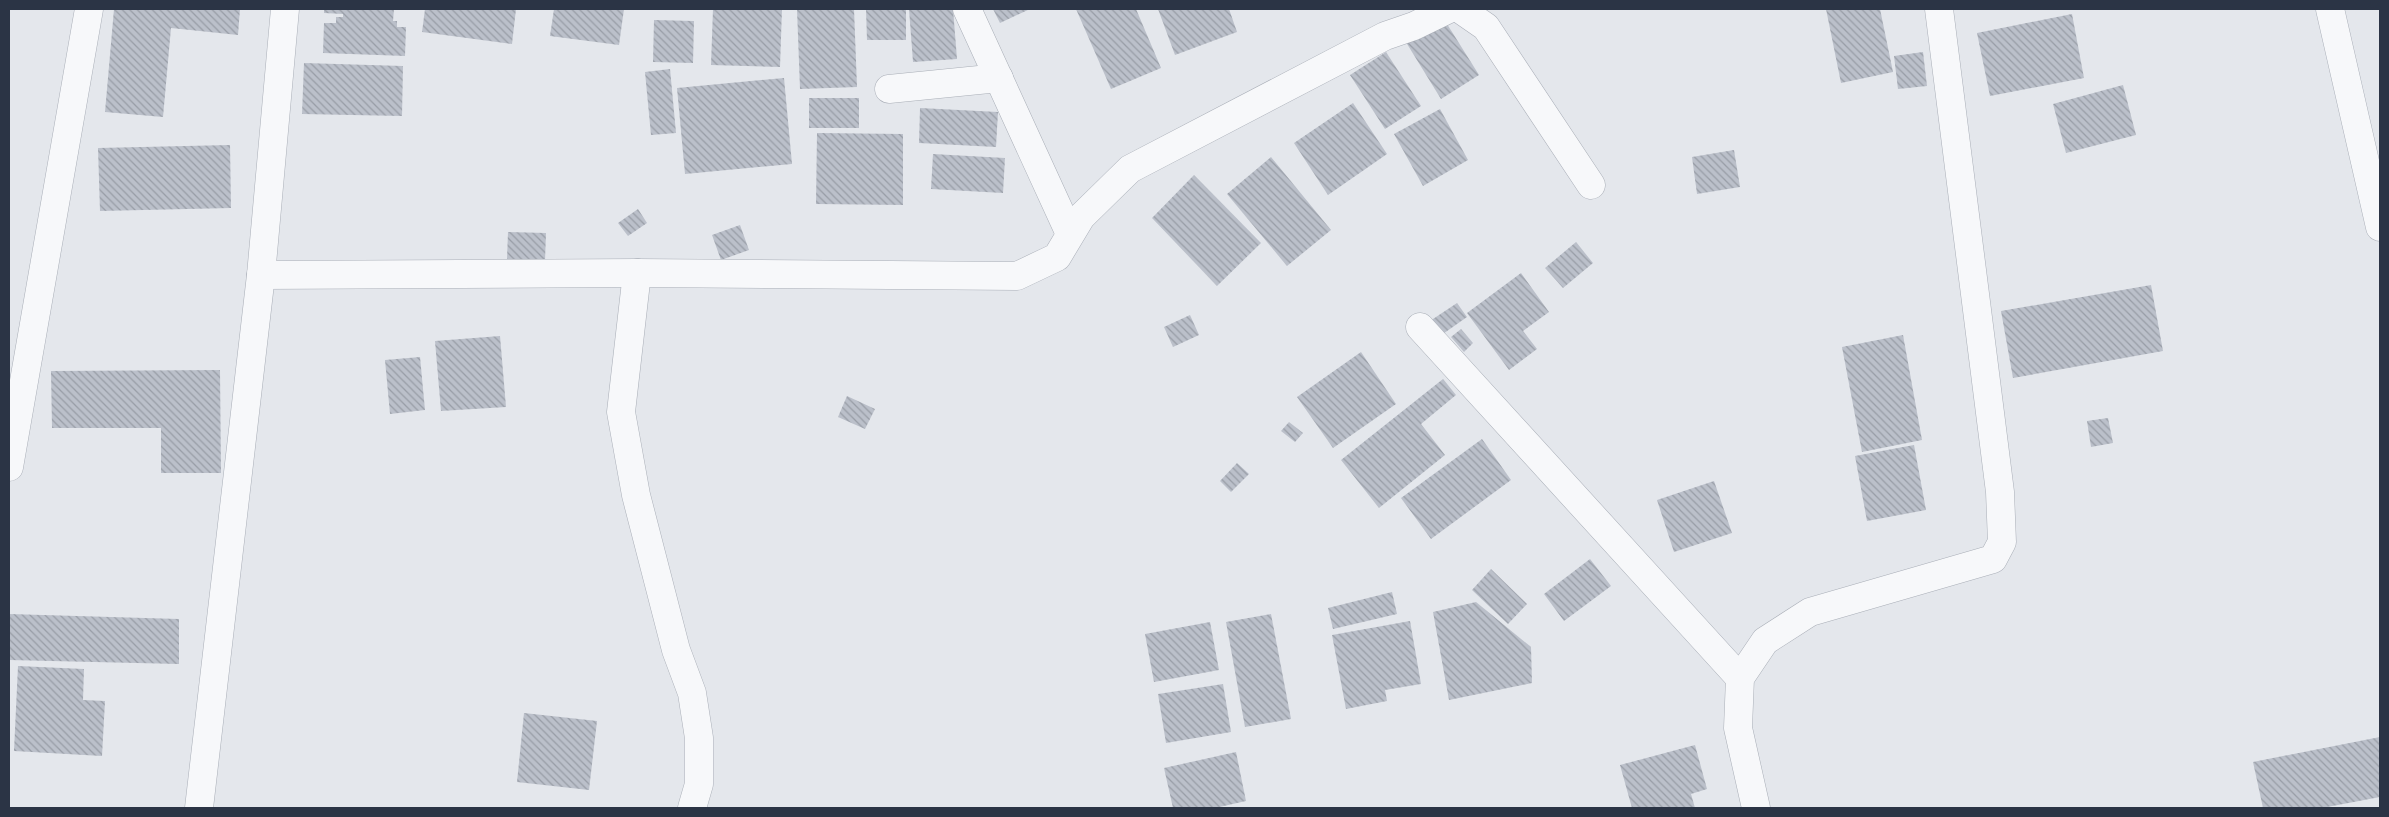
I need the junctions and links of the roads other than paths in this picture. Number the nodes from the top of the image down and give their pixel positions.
1 (89, 9) edge
2 (284, 9) edge
3 (967, 9) edge
4 (1449, 9) edge
5 (1460, 9) edge
6 (1939, 9) edge
7 (2330, 9) edge
8 (999, 78) junction
9 (889, 89) dead end
10 (1591, 185) dead end
11 (2380, 227) edge
12 (1070, 234) junction
13 (637, 273) junction
14 (261, 275) junction
15 (1420, 327) dead end
16 (9, 467) edge
17 (1740, 678) junction
18 (199, 808) edge
19 (692, 808) edge
20 (1756, 808) edge

1 - 16 street
2 - 14 street
3 - 8 street
4 - 12 street
5 - 10 street
6 - 17 street
7 - 11 street
8 - 9 street
8 - 12 street
12 - 13 street
13 - 14 street
13 - 19 street
14 - 18 street
15 - 17 street
17 - 20 street

